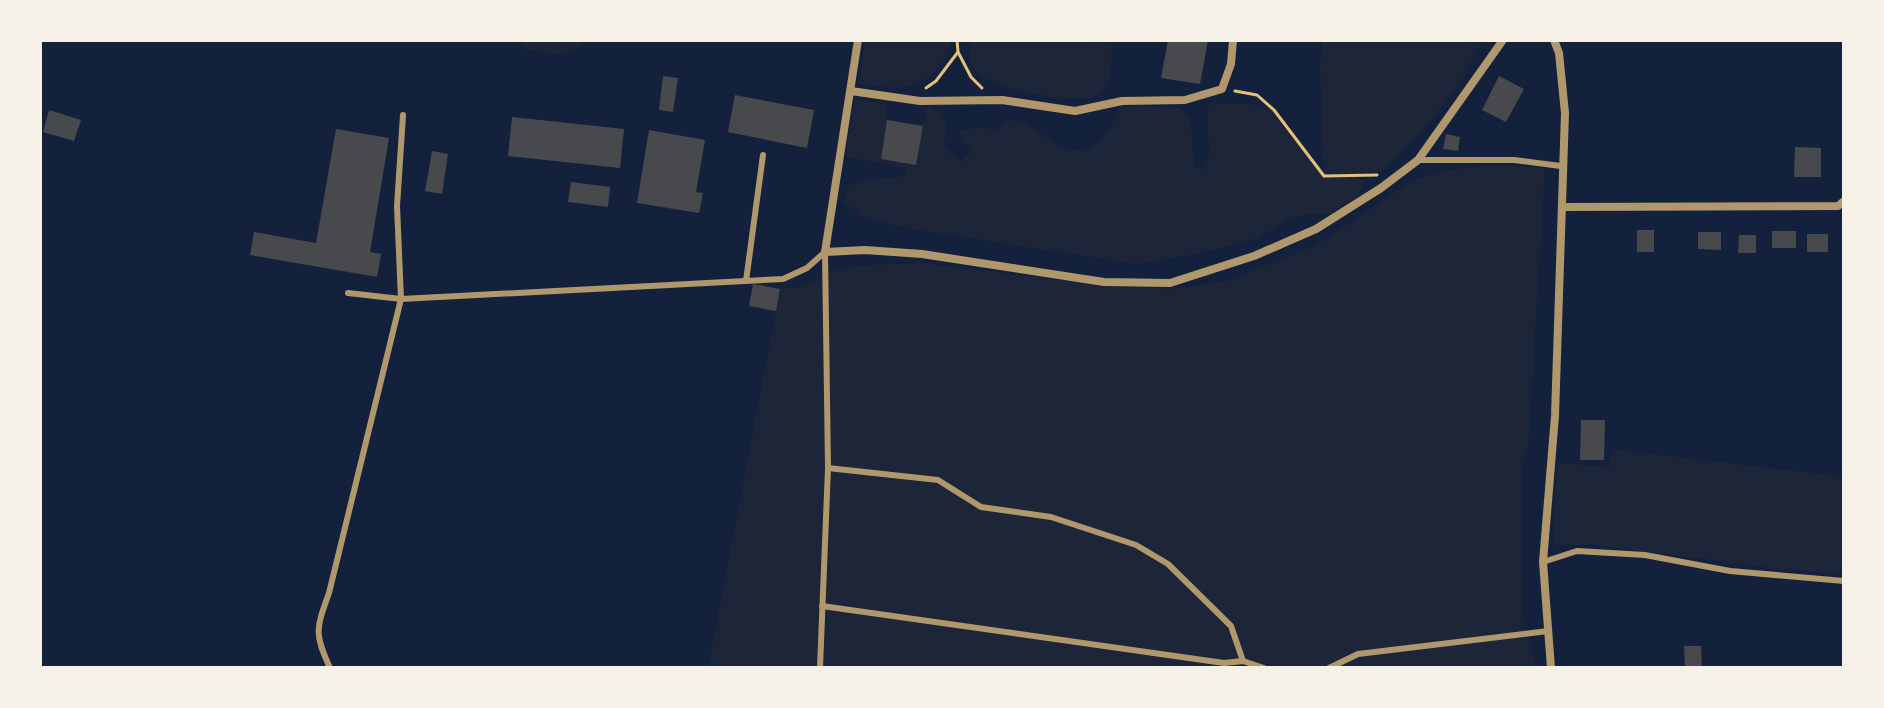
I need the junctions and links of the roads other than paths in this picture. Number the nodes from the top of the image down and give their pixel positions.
1 (858, 40) edge
2 (1233, 40) edge
3 (1503, 40) edge
4 (1554, 40) edge
5 (851, 91) junction
6 (403, 115) dead end
7 (763, 155) dead end
8 (1418, 160) junction
9 (1561, 166) junction
10 (1844, 201) edge
11 (1562, 207) junction
12 (825, 252) junction
13 (746, 281) junction
14 (348, 293) dead end
15 (401, 299) junction
16 (828, 468) junction
17 (1543, 562) junction
18 (1844, 581) edge
19 (822, 606) junction
20 (1548, 631) junction
21 (1243, 661) junction
22 (1222, 665) edge
23 (330, 668) edge
24 (820, 668) edge
25 (1264, 668) edge
26 (1329, 668) edge
27 (1551, 668) edge

1 - 5 street
2 - 5 street
3 - 8 street
4 - 9 street
5 - 12 street
6 - 15 lane
7 - 13 lane
8 - 9 lane
8 - 12 street
9 - 11 street
10 - 11 street
11 - 17 street
12 - 13 lane
12 - 16 lane
13 - 15 lane
14 - 15 lane
15 - 23 lane
16 - 19 lane
16 - 21 lane
17 - 18 lane
17 - 20 street
19 - 22 lane
19 - 24 lane
20 - 26 lane
20 - 27 street
21 - 22 lane
21 - 25 lane

